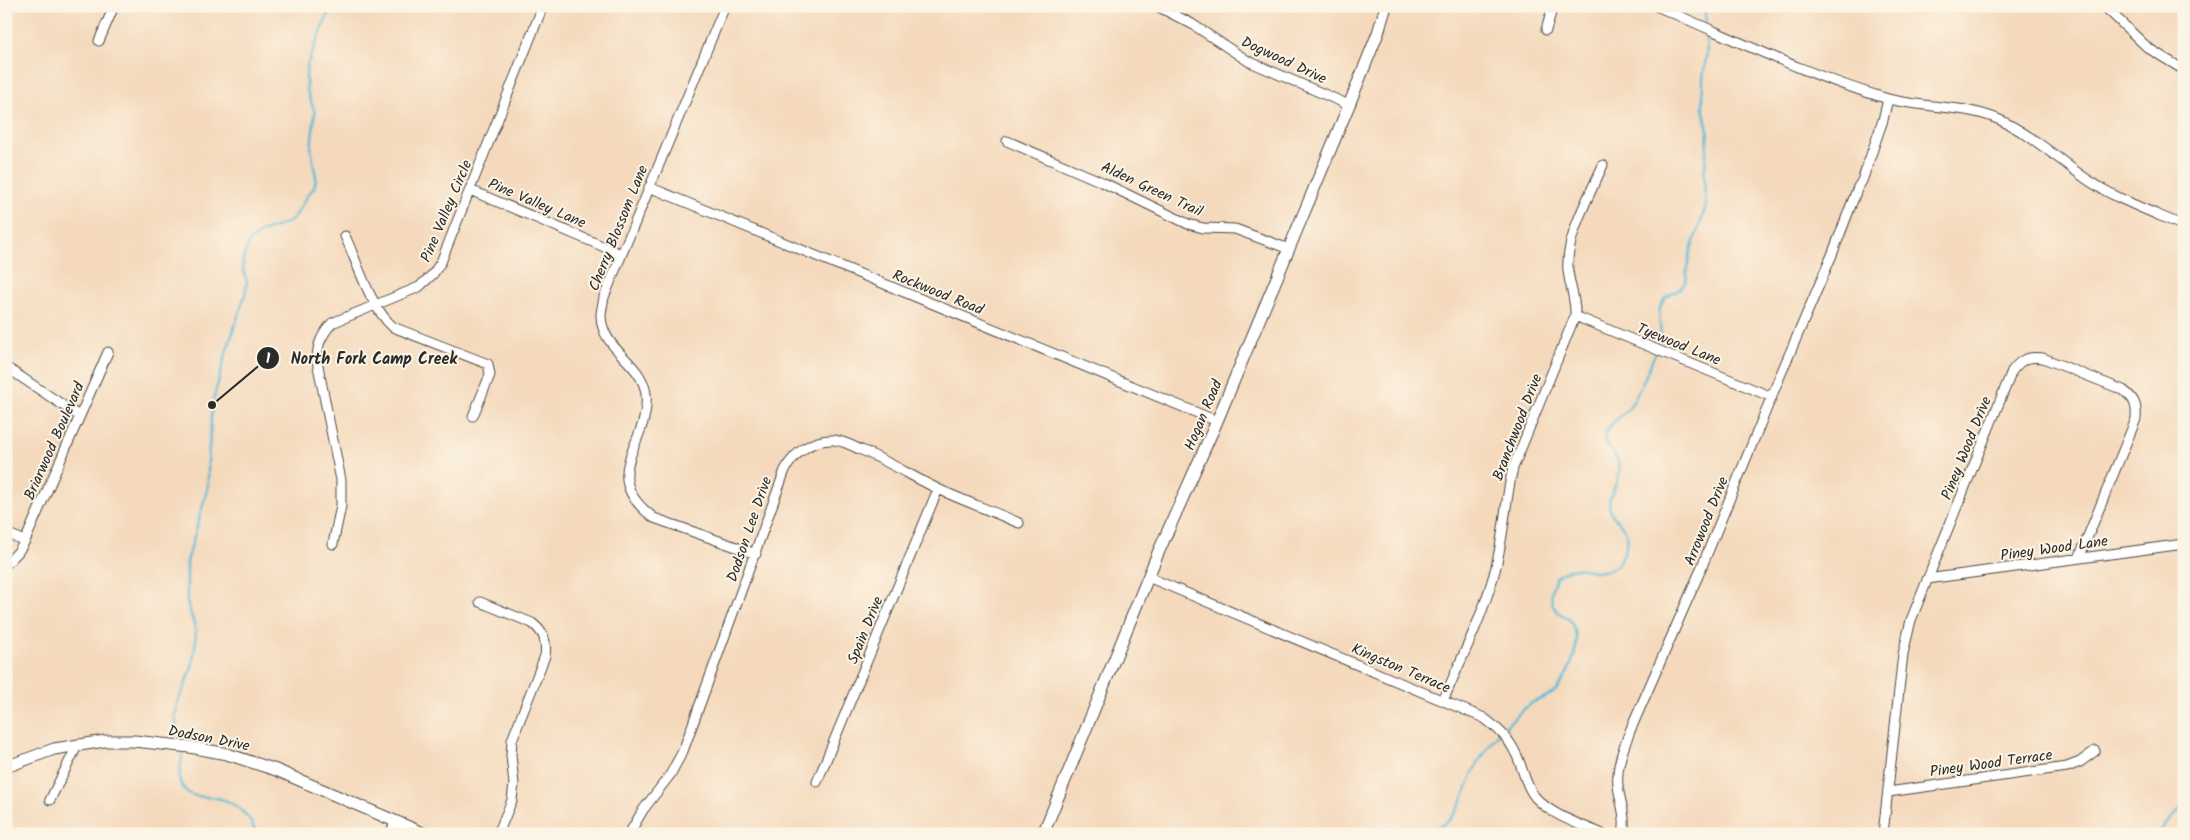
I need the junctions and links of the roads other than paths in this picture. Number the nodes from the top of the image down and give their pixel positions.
1 (114, 6) edge
2 (543, 6) edge
3 (725, 6) edge
4 (1157, 6) edge
5 (1386, 6) edge
6 (1553, 6) edge
7 (1656, 6) edge
8 (2104, 6) edge
9 (1546, 30) dead end
10 (99, 41) dead end
11 (2184, 70) edge
12 (1888, 99) junction
13 (1349, 105) junction
14 (1006, 141) dead end
15 (1603, 165) dead end
16 (649, 187) junction
17 (470, 190) junction
18 (2184, 226) edge
19 (346, 236) dead end
20 (1289, 249) junction
21 (621, 254) junction
22 (375, 304) junction
23 (1575, 316) junction
24 (108, 352) dead end
25 (9, 369) dead end
26 (1772, 397) junction
27 (80, 416) junction
28 (473, 416) dead end
29 (1217, 421) junction
30 (938, 489) junction
31 (1018, 522) dead end
32 (6, 533) edge
33 (25, 541) junction
34 (333, 544) dead end
35 (2184, 544) edge
36 (756, 554) junction
37 (2079, 558) junction
38 (6, 564) edge
39 (1148, 577) junction
40 (1928, 579) junction
41 (480, 602) dead end
42 (1444, 701) junction
43 (78, 744) junction
44 (2095, 751) dead end
45 (6, 767) edge
46 (817, 782) dead end
47 (1888, 792) junction
48 (50, 800) dead end
49 (396, 821) junction
50 (390, 834) edge
51 (425, 834) edge
52 (498, 834) edge
53 (629, 834) edge
54 (1043, 834) edge
55 (1602, 834) edge
56 (1623, 834) edge
57 (1883, 834) edge

1 - 10 street
2 - 17 street, Pine Valley Circle
3 - 16 street, Cherry Blossom Lane
4 - 13 street, Dogwood Drive
5 - 13 street, Hogan Road
6 - 9 street
7 - 12 street
8 - 11 street
12 - 18 street
12 - 26 street, Arrowood Drive
13 - 20 street, Hogan Road
14 - 20 street, Alden Green Trail
15 - 23 street, Branchwood Drive
16 - 21 street, Cherry Blossom Lane
16 - 29 street, Rockwood Road
17 - 21 street, Pine Valley Lane
17 - 22 street, Pine Valley Circle
19 - 22 street
20 - 29 street, Hogan Road
21 - 36 street, Cherry Blossom Lane
22 - 28 street
22 - 34 street, Pine Valley Circle
23 - 26 street, Tyewood Lane
23 - 42 street, Branchwood Drive
24 - 27 street, Briarwood Boulevard
25 - 27 street
26 - 56 street, Arrowood Drive
27 - 33 street, Briarwood Boulevard
29 - 39 street, Hogan Road
30 - 31 street, Dodson Lee Drive
30 - 36 street, Dodson Lee Drive
30 - 46 street, Spain Drive
32 - 33 street
33 - 38 street, Briarwood Boulevard
35 - 37 street, Piney Wood Lane
36 - 53 street, Dodson Lee Drive
37 - 40 street, Piney Wood Lane
37 - 40 street, Piney Wood Drive
39 - 42 street, Kingston Terrace
39 - 54 street, Hogan Road
40 - 47 street, Piney Wood Drive
41 - 52 street
42 - 55 street, Kingston Terrace
43 - 45 street, Dodson Drive
43 - 48 street
43 - 49 street, Dodson Drive
44 - 47 street, Piney Wood Terrace
47 - 57 street, Piney Wood Drive
49 - 50 street
49 - 51 street, Dodson Drive

